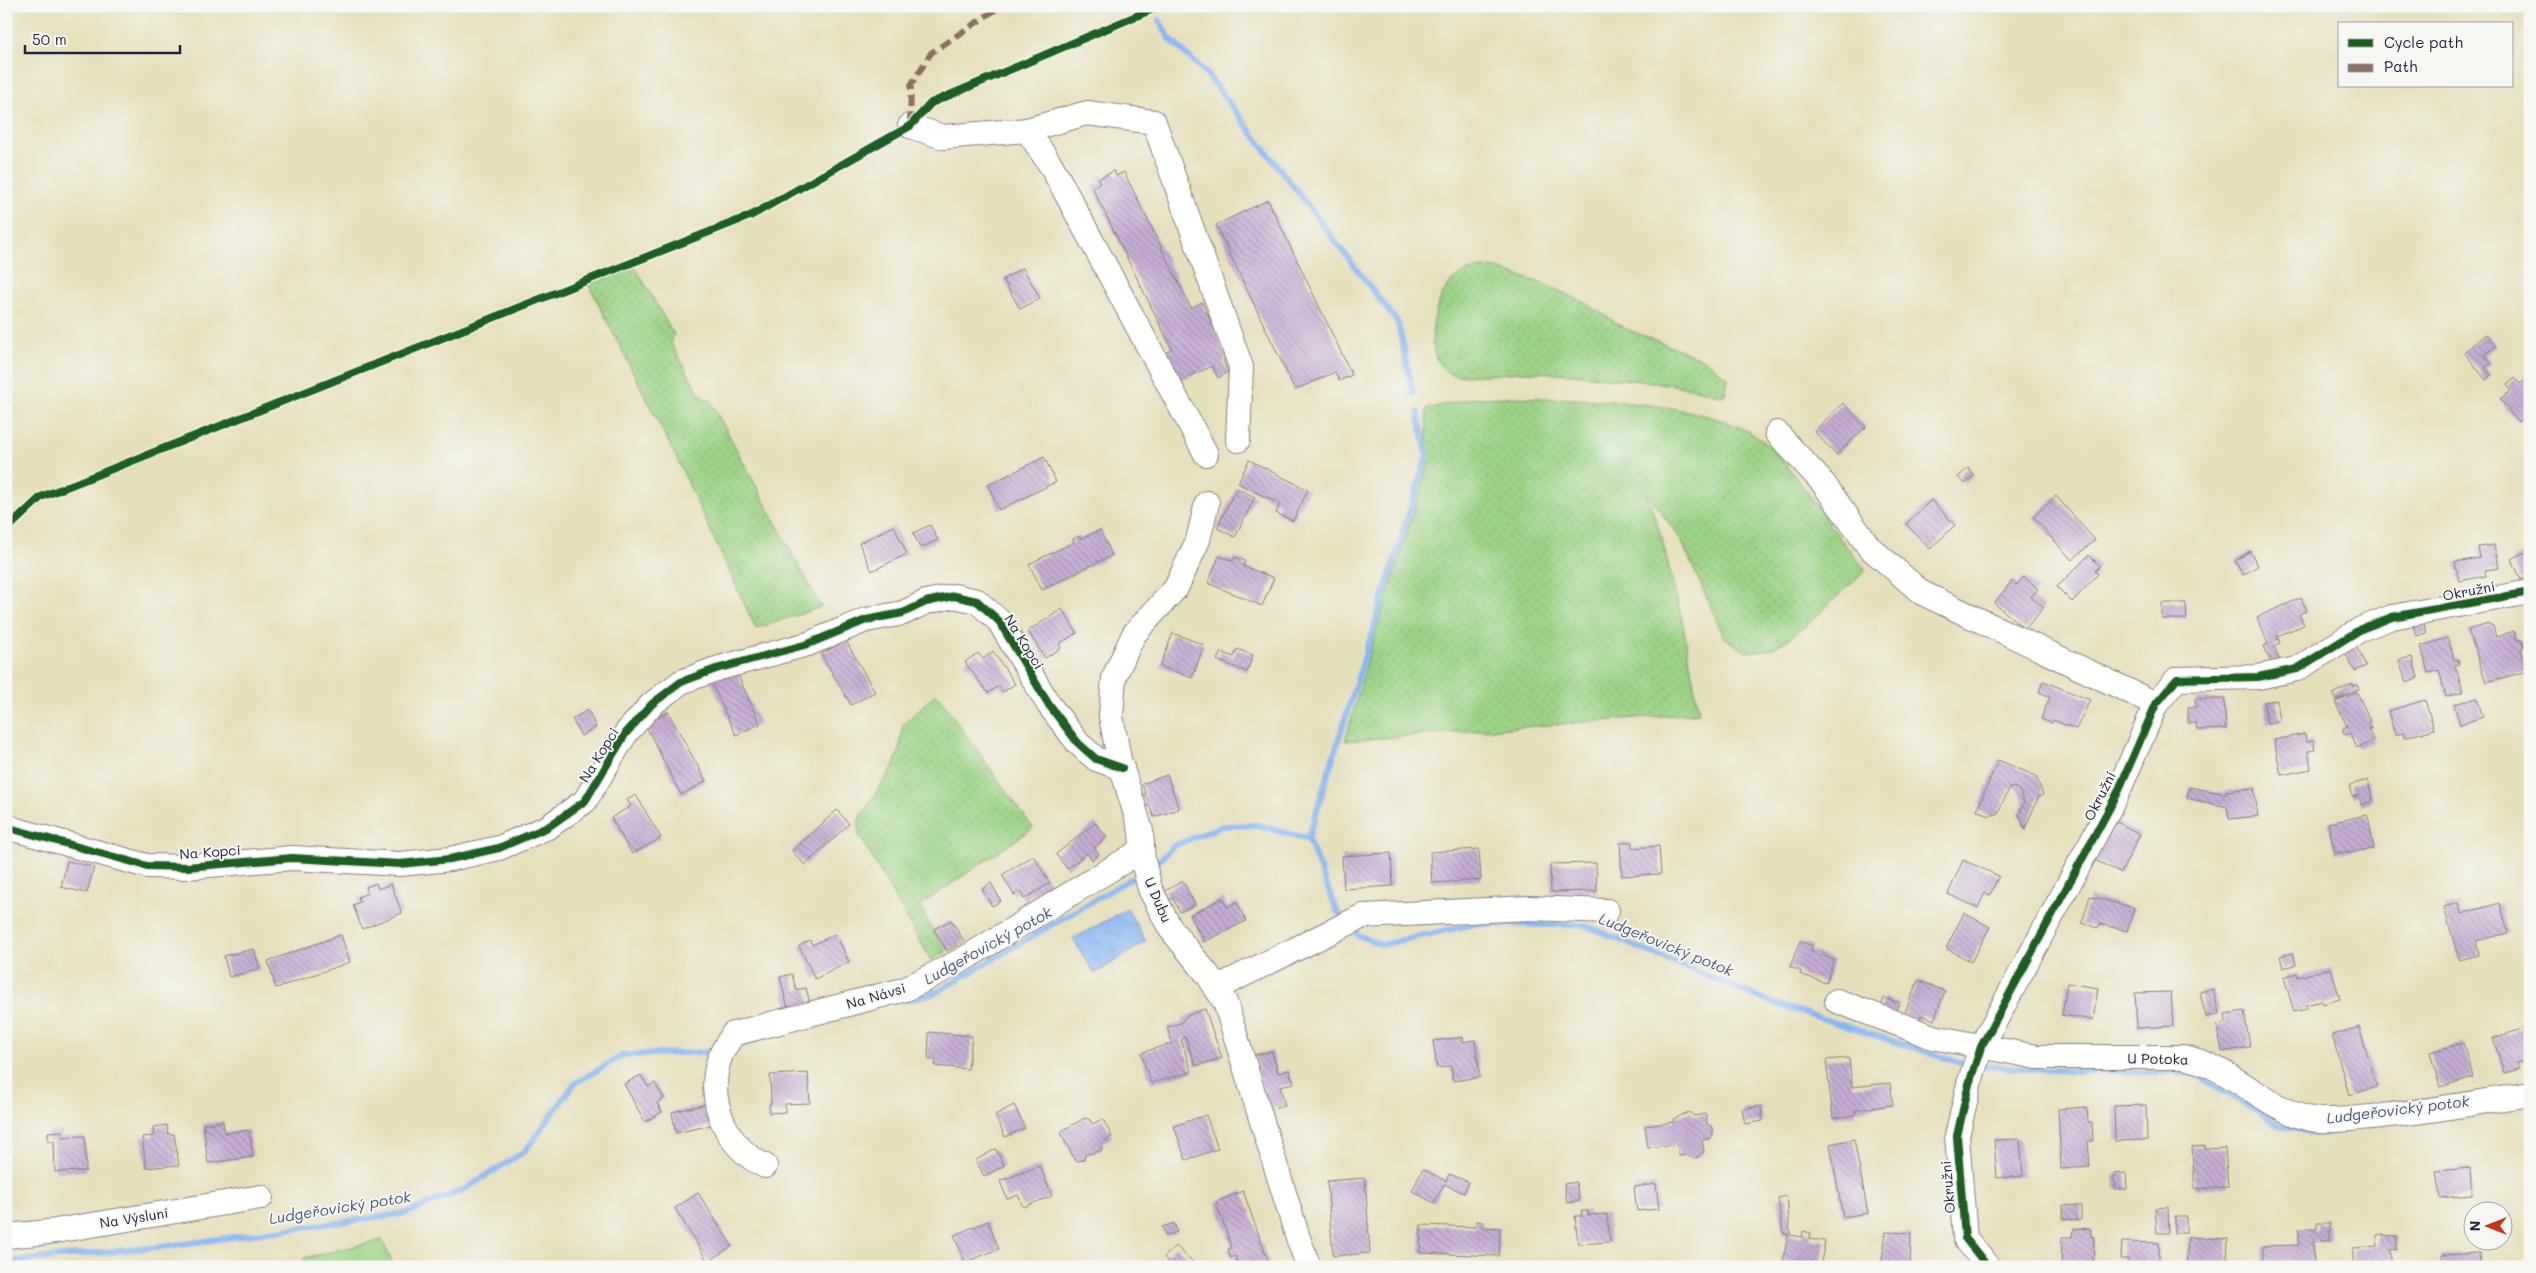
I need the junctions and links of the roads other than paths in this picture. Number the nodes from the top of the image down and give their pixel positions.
1 (910, 126) dead end
2 (1027, 130) junction
3 (1777, 433) dead end
4 (1238, 440) dead end
5 (1206, 454) dead end
6 (1207, 503) dead end
7 (2530, 592) edge
8 (2156, 704) junction
9 (1122, 768) junction
10 (6, 825) edge
11 (1142, 850) junction
12 (1608, 911) dead end
13 (1216, 988) junction
14 (1837, 1001) dead end
15 (1981, 1047) junction
16 (2530, 1094) edge
17 (765, 1166) dead end
18 (261, 1197) dead end
19 (6, 1236) edge
20 (1309, 1267) edge
21 (1988, 1267) edge

1 - 2 street
2 - 4 street
2 - 5 street
3 - 8 street
6 - 9 street, U Dubu
7 - 8 street, Okružní
8 - 15 street, Okružní
9 - 10 street, Na Kopci
9 - 11 street, U Dubu
11 - 13 street, U Dubu
11 - 17 street, Na Návsi
12 - 13 street
13 - 20 street, U Dubu
14 - 15 street, U Potoka
15 - 16 street, U Potoka
15 - 21 street, Okružní
18 - 19 street, Na Výsluní

